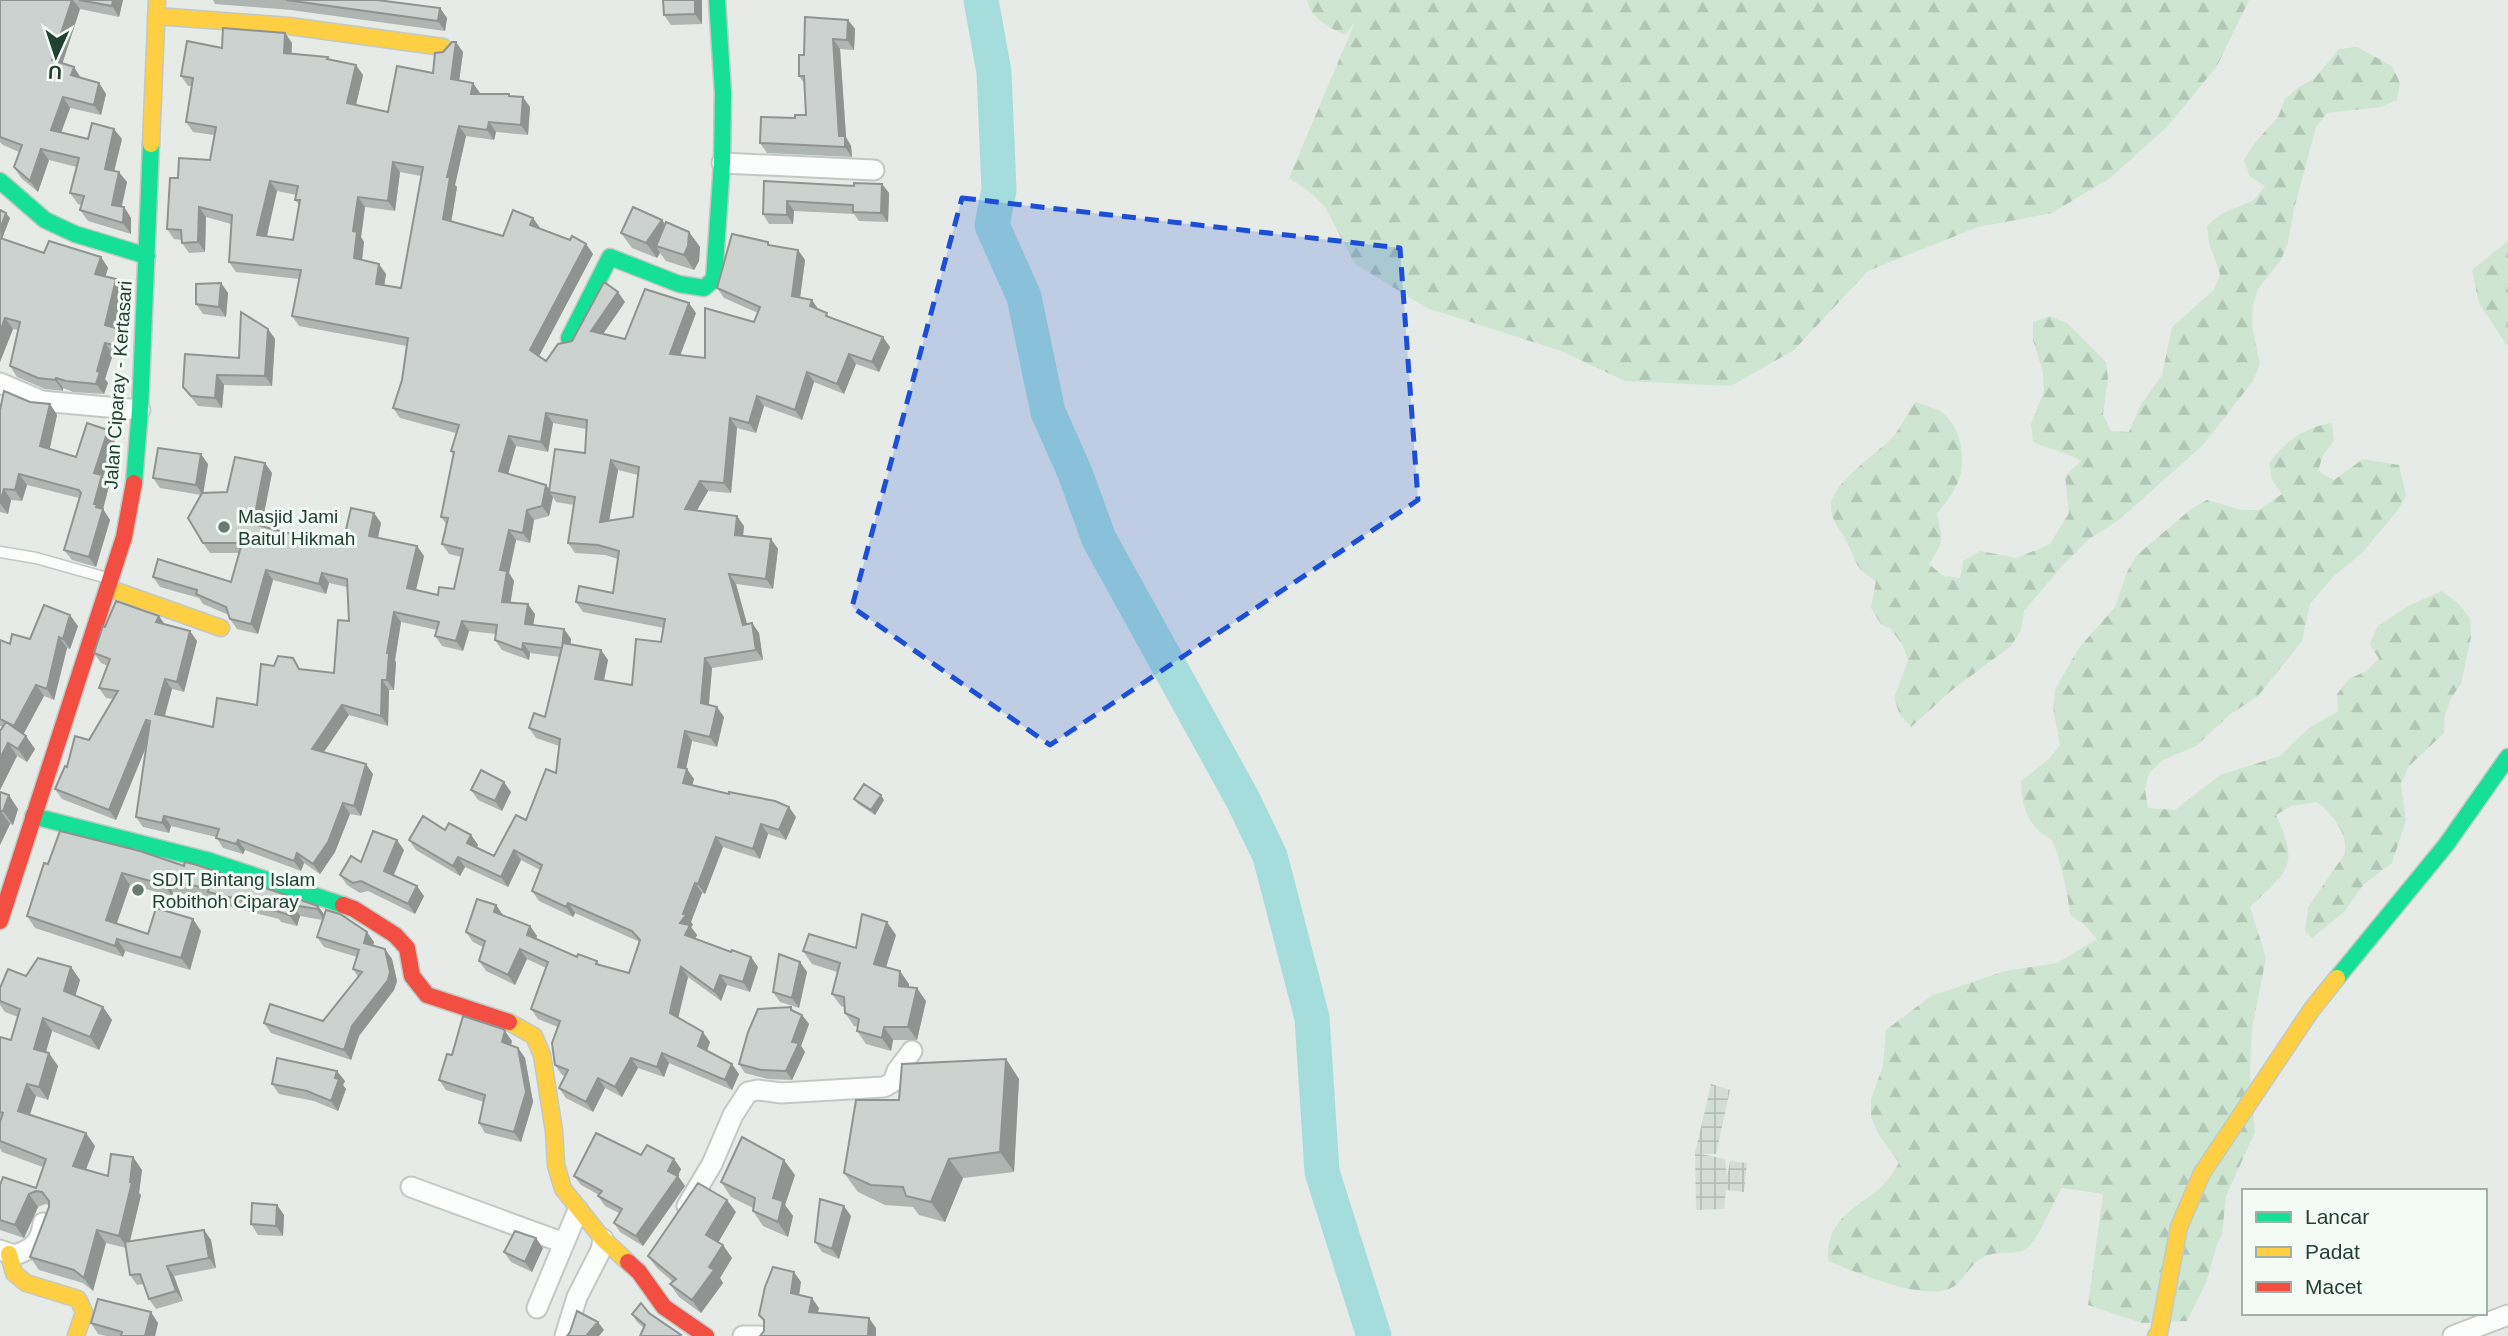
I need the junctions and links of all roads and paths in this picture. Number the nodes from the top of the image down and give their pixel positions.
1 (717, 0) edge
2 (157, 8) edge
3 (443, 47) edge
4 (722, 163) junction
5 (874, 170) dead end
6 (0, 181) edge
7 (147, 256) junction
8 (569, 338) dead end
9 (0, 383) edge
10 (140, 410) junction
11 (0, 552) edge
12 (109, 583) junction
13 (221, 628) dead end
14 (2508, 757) edge
15 (33, 816) junction
16 (0, 921) edge
17 (912, 1051) dead end
18 (411, 1187) dead end
19 (578, 1210) junction
20 (46, 1216) edge
21 (675, 1224) edge
22 (603, 1239) junction
23 (564, 1243) junction
24 (5, 1252) edge
25 (653, 1253) edge
26 (639, 1272) junction
27 (537, 1308) dead end
28 (2508, 1315) edge
29 (76, 1336) edge
30 (565, 1336) edge
31 (706, 1336) edge
32 (743, 1336) edge
33 (760, 1336) edge
34 (2156, 1336) edge
35 (2453, 1336) edge

1 - 4 street
2 - 3 street
2 - 7 street, Jalan Ciparay - Kertasari
4 - 5 street
4 - 8 street
6 - 7 street
7 - 10 street, Jalan Ciparay - Kertasari
9 - 10 street
10 - 12 street, Jalan Ciparay - Kertasari
11 - 12 lane
12 - 13 street
12 - 15 street, Jalan Ciparay - Kertasari
14 - 34 street
15 - 16 street, Jalan Ciparay - Kertasari
15 - 19 street
17 - 21 street
18 - 23 street
19 - 22 street
19 - 23 street
20 - 24 street
22 - 26 street
22 - 30 street
23 - 27 street
24 - 29 street
25 - 26 street
26 - 31 street
28 - 35 street
32 - 33 street

